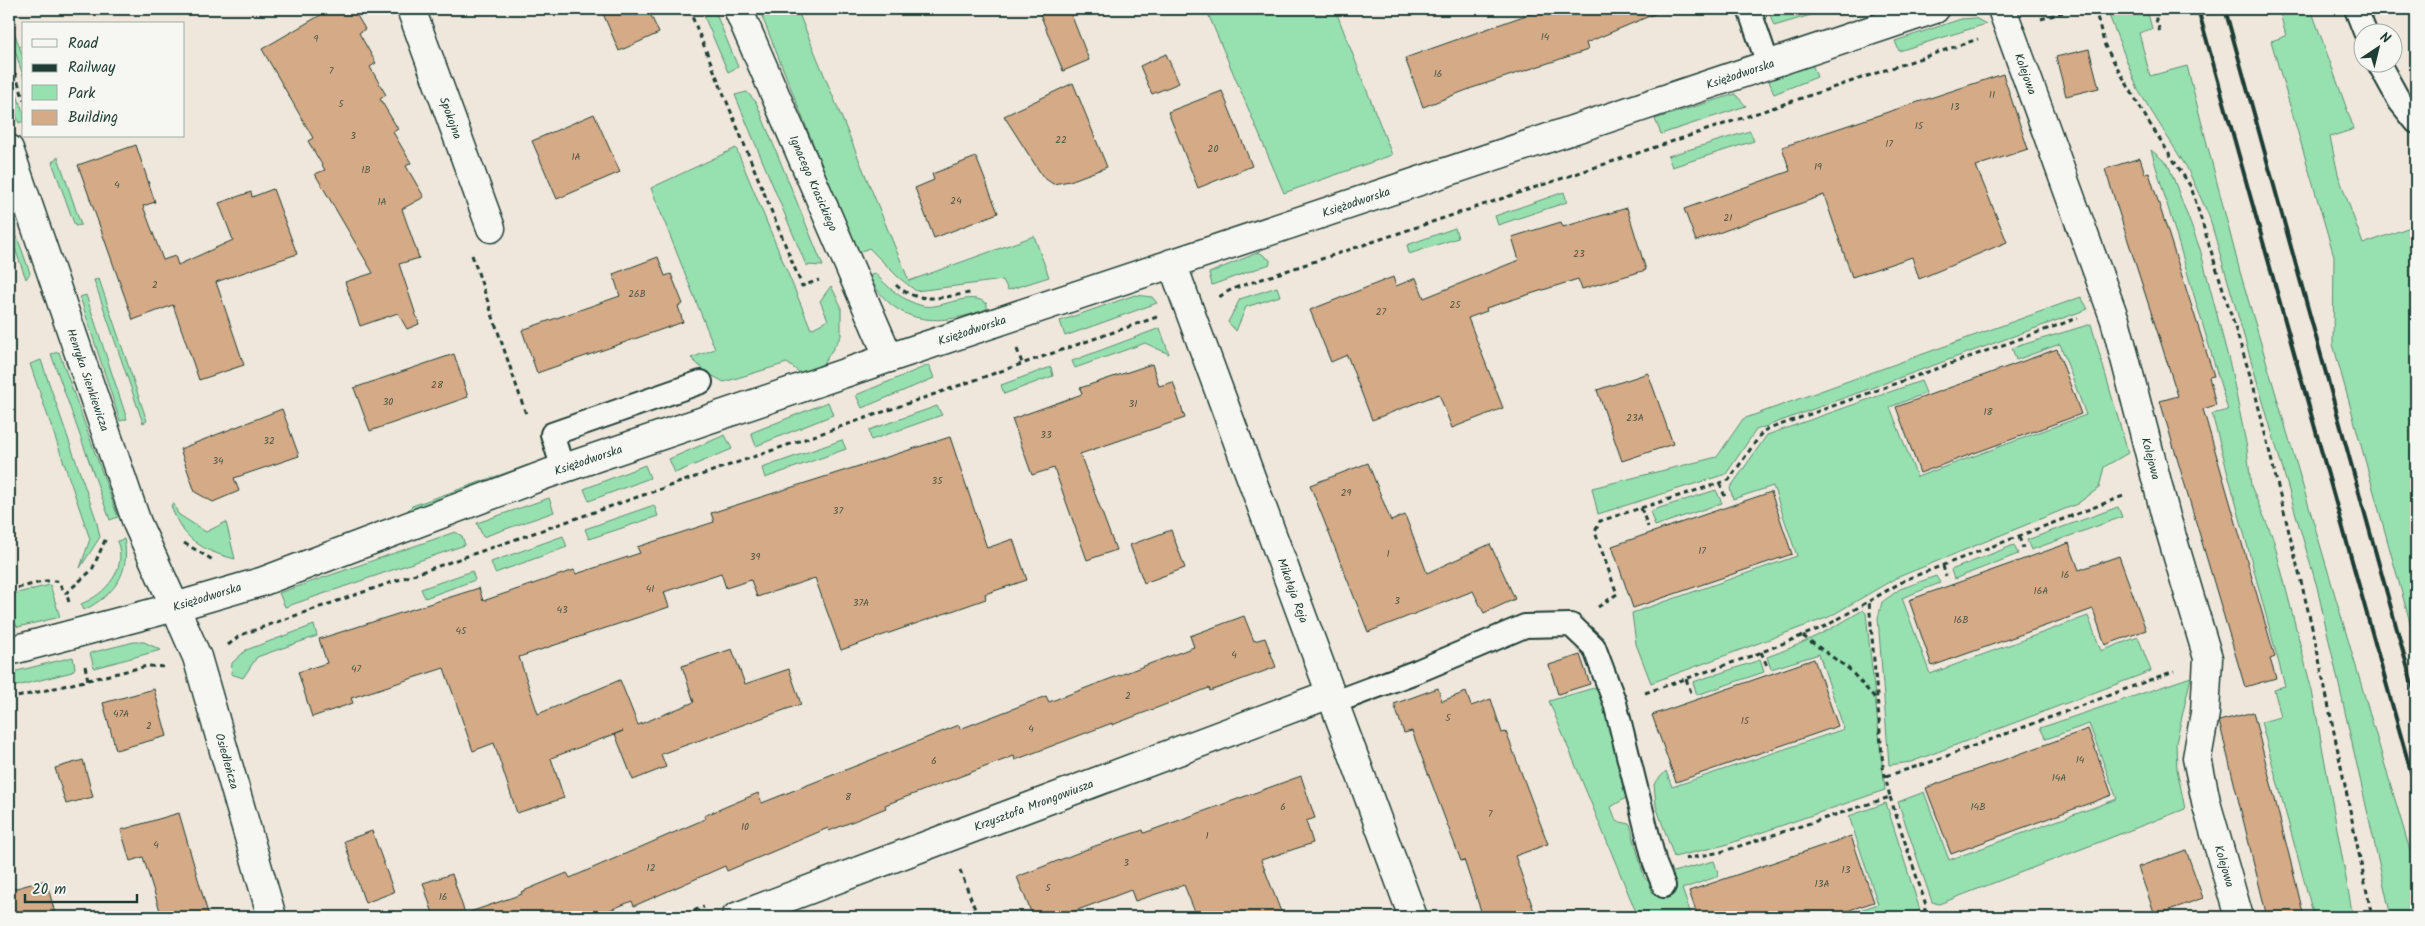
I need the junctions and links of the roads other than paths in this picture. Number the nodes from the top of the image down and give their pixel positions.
1 (411, 9) edge
2 (738, 9) edge
3 (1749, 9) edge
4 (1935, 9) edge
5 (2356, 9) edge
6 (2005, 19) edge
7 (2361, 22) edge
8 (1768, 64) junction
9 (2384, 72) edge
10 (2416, 122) edge
11 (9, 149) edge
12 (491, 228) road end
13 (1172, 263) junction
14 (889, 358) junction
15 (701, 382) dead end
16 (563, 469) junction
17 (175, 607) junction
18 (9, 651) edge
19 (1333, 698) junction
20 (1664, 886) dead end
21 (272, 917) edge
22 (736, 917) edge
23 (1413, 917) edge
24 (2239, 917) edge

1 - 12 street, Spokojna
2 - 14 street, Ignacego Krasickiego
3 - 8 lane
4 - 8 street, Księżodworska
5 - 7 lane
6 - 24 street, Kolejowa
8 - 13 street, Księżodworska
9 - 10 lane
11 - 17 street, Henryka Sienkiewicza
13 - 14 street, Księżodworska
13 - 19 street, Mikołaja Reja
14 - 16 street, Księżodworska
15 - 16 lane
16 - 17 street, Księżodworska
17 - 18 street, Księżodworska
17 - 21 street, Osiedleńcza
19 - 20 lane
19 - 22 street, Krzysztofa Mrongowiusza
19 - 23 street, Mikołaja Reja

